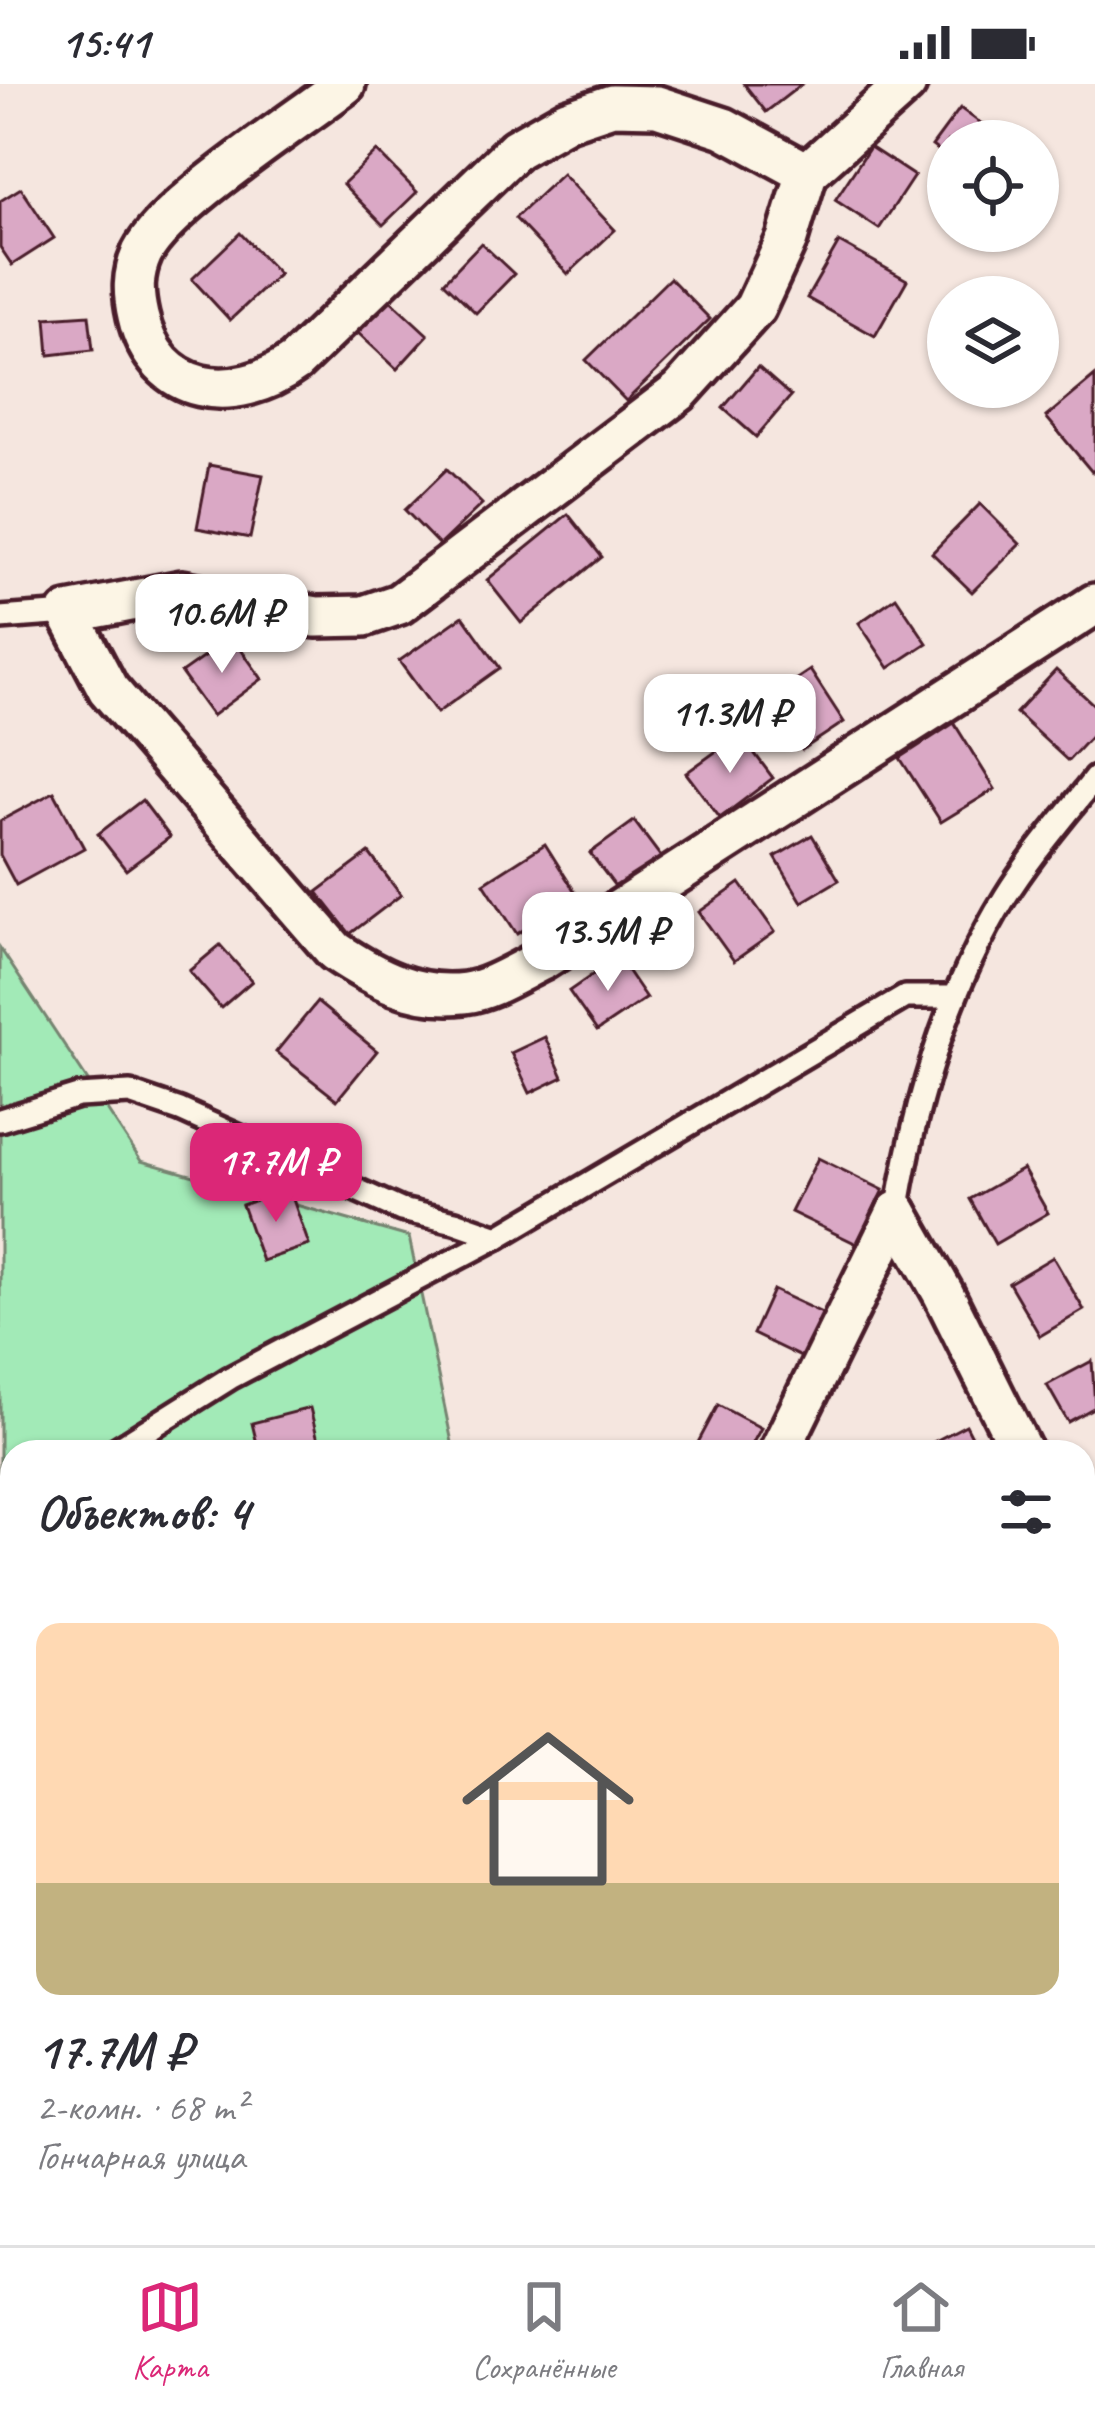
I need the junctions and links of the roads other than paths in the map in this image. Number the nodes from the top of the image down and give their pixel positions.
1 (345, 84) edge
2 (906, 84) edge
3 (807, 172) junction
4 (1095, 604) edge
5 (68, 613) junction
6 (0, 618) edge
7 (1095, 778) edge
8 (953, 997) junction
9 (0, 1120) edge
10 (897, 1212) junction
11 (498, 1237) junction
12 (131, 1440) edge
13 (784, 1440) edge
14 (1016, 1440) edge

1 - 3 street
2 - 3 street
3 - 5 street
4 - 5 street
5 - 6 lane
7 - 8 lane
8 - 10 lane
8 - 11 lane
9 - 11 lane
10 - 13 street
10 - 14 street
11 - 12 lane

